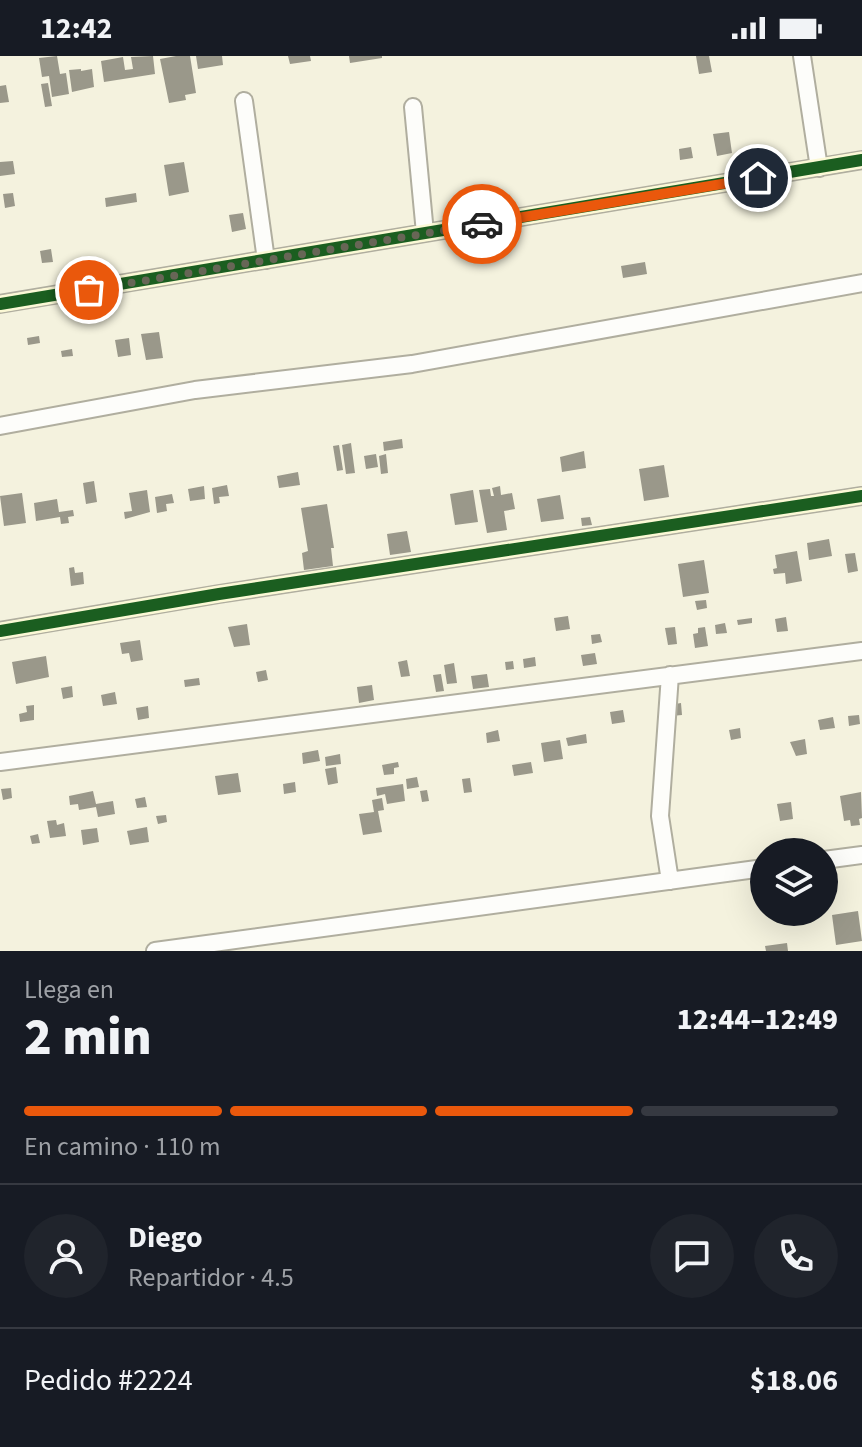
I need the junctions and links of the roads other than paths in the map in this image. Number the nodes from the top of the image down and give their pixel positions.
1 (802, 56) edge
2 (244, 101) dead end
3 (413, 107) dead end
4 (862, 160) edge
5 (819, 168) junction
6 (425, 233) junction
7 (266, 260) junction
8 (862, 283) edge
9 (0, 304) edge
10 (0, 426) edge
11 (862, 496) edge
12 (0, 631) edge
13 (862, 651) edge
14 (670, 675) junction
15 (0, 762) edge
16 (862, 855) edge
17 (838, 858) edge
18 (750, 870) edge
19 (670, 881) junction
20 (155, 951) edge

1 - 5 street
2 - 7 street
3 - 6 street
4 - 5 street
5 - 6 street
6 - 7 street
7 - 9 street
8 - 10 street
11 - 12 street
13 - 14 street
14 - 15 street
14 - 19 street
16 - 17 street
18 - 19 street
19 - 20 street

